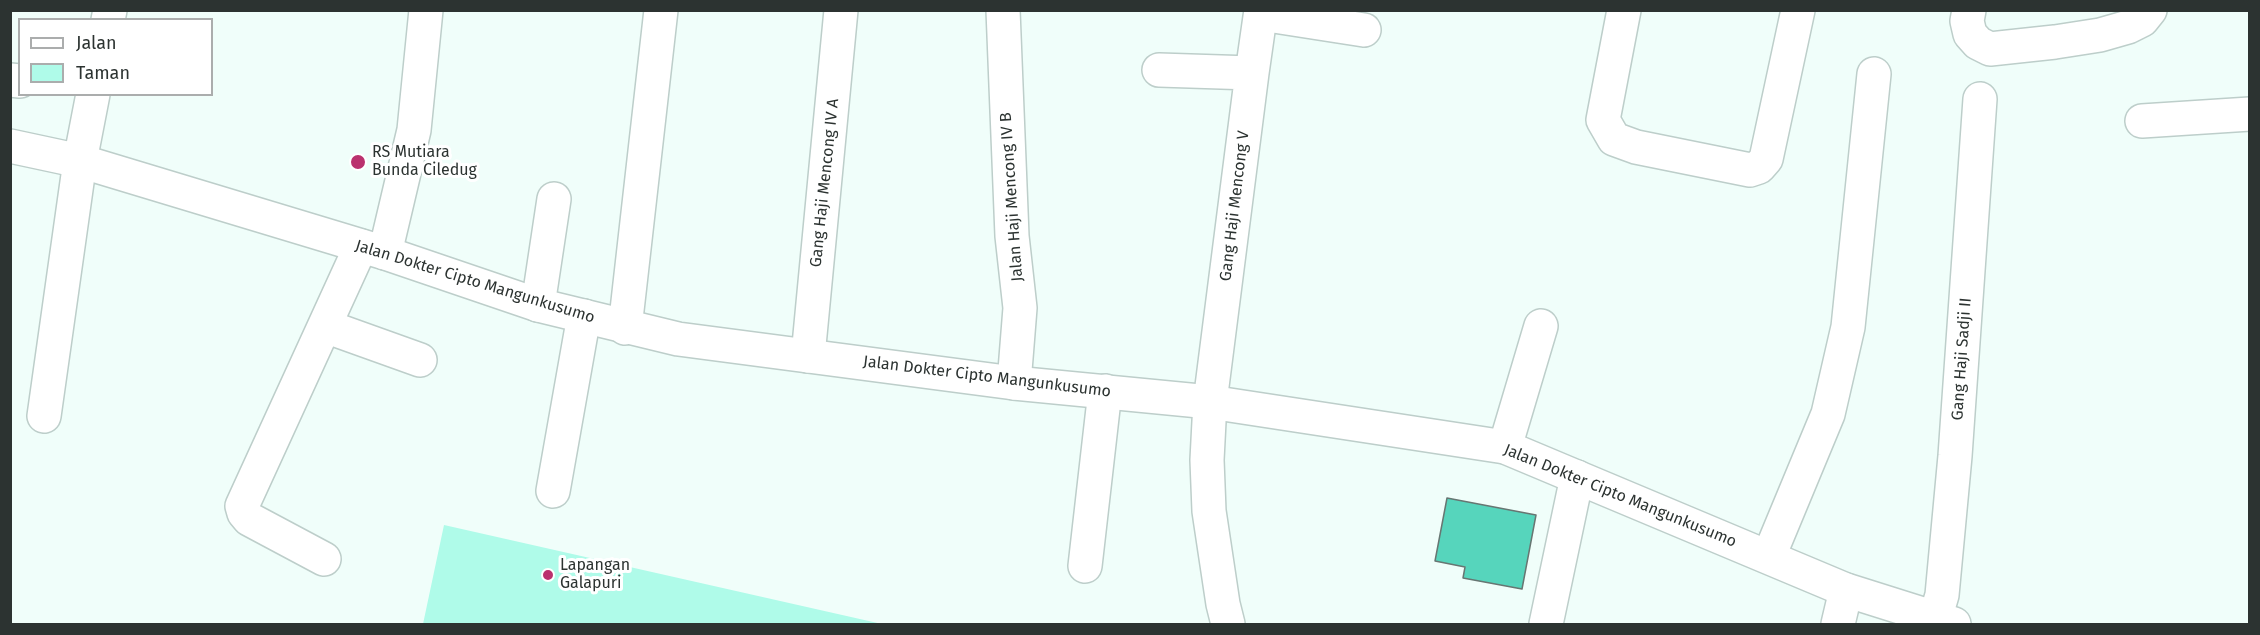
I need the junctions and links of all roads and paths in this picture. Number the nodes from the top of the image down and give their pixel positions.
1 (426, 10) edge
2 (661, 10) edge
3 (841, 10) edge
4 (1003, 10) edge
5 (1624, 10) edge
6 (1798, 10) edge
7 (1969, 10) edge
8 (2150, 10) edge
9 (1261, 12) edge
10 (1364, 30) dead end
11 (1159, 70) dead end
12 (1252, 73) junction
13 (1874, 74) dead end
14 (93, 96) edge
15 (1980, 99) dead end
16 (2250, 114) edge
17 (2142, 121) dead end
18 (10, 146) edge
19 (80, 161) junction
20 (554, 199) dead end
21 (373, 250) junction
22 (538, 305) junction
23 (584, 316) junction
24 (325, 326) junction
25 (1541, 326) dead end
26 (626, 328) junction
27 (808, 356) junction
28 (420, 360) dead end
29 (1014, 383) junction
30 (1105, 391) junction
31 (1210, 402) junction
32 (44, 416) dead end
33 (1505, 447) junction
34 (1576, 477) junction
35 (554, 491) dead end
36 (1769, 556) junction
37 (324, 559) dead end
38 (1085, 566) dead end
39 (1846, 590) junction
40 (1945, 621) edge
41 (1228, 624) edge
42 (1546, 624) edge
43 (1838, 624) edge

1 - 21 street
2 - 26 street
3 - 27 street, Gang Haji Mencong IV A
4 - 29 street, Jalan Haji Mencong IV B
5 - 6 street
7 - 8 street
9 - 10 street
9 - 12 street, Gang Haji Mencong V
11 - 12 street
12 - 31 street, Gang Haji Mencong V
13 - 36 street
14 - 19 street
15 - 40 street, Gang Haji Sadji II
16 - 17 street
18 - 19 street, Jalan Dokter Cipto Mangunkusumo
19 - 21 street, Jalan Dokter Cipto Mangunkusumo
19 - 32 street
20 - 22 street
21 - 22 street, Jalan Dokter Cipto Mangunkusumo
21 - 24 street
22 - 23 street, Jalan Dokter Cipto Mangunkusumo
23 - 26 street, Jalan Dokter Cipto Mangunkusumo
23 - 35 street
24 - 28 street
24 - 37 street
25 - 33 street
26 - 27 street, Jalan Dokter Cipto Mangunkusumo
27 - 29 street, Jalan Dokter Cipto Mangunkusumo
29 - 30 street, Jalan Dokter Cipto Mangunkusumo
30 - 31 street, Jalan Dokter Cipto Mangunkusumo
30 - 38 street
31 - 33 street, Jalan Dokter Cipto Mangunkusumo
31 - 41 street, Gang Haji Mencong V
33 - 34 street, Jalan Dokter Cipto Mangunkusumo
34 - 36 street, Jalan Dokter Cipto Mangunkusumo
34 - 42 street
36 - 39 street, Jalan Dokter Cipto Mangunkusumo
39 - 40 street, Jalan Dokter Cipto Mangunkusumo
39 - 43 street

